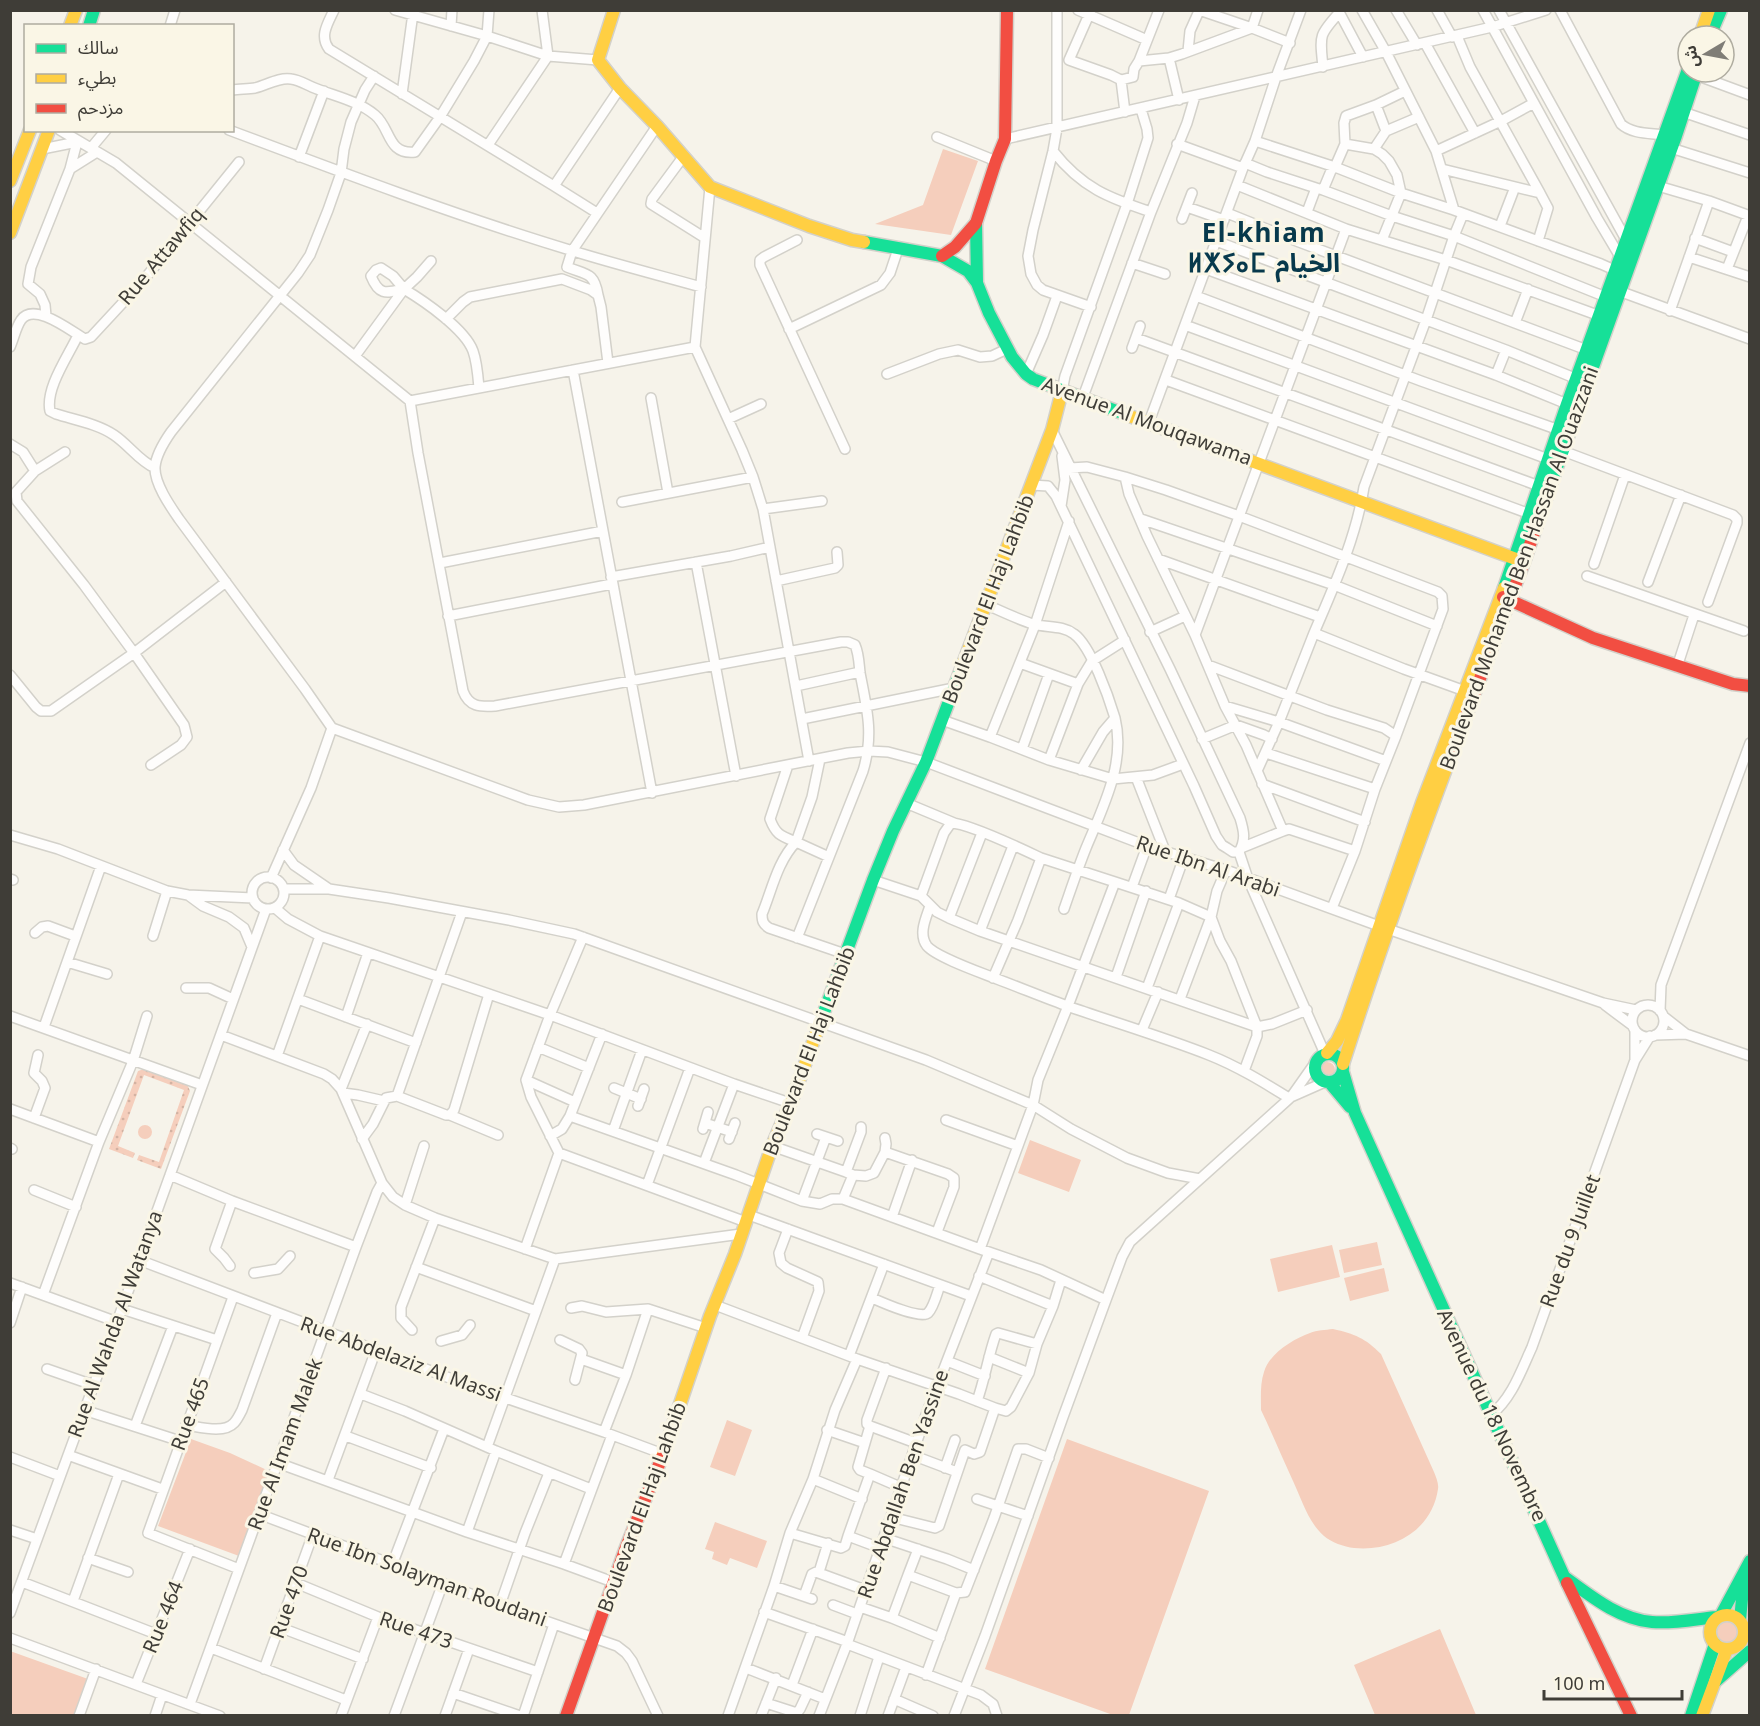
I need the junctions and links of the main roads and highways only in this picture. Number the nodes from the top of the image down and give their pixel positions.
1 (614, 10) edge
2 (1007, 10) edge
3 (1721, 10) edge
4 (1715, 24) edge
5 (1688, 84) edge
6 (1691, 84) edge
7 (29, 132) edge
8 (48, 132) edge
9 (10, 181) edge
10 (976, 223) junction
11 (10, 233) edge
12 (942, 256) junction
13 (1623, 271) junction
14 (977, 283) junction
15 (1062, 391) junction
16 (1519, 560) junction
17 (1506, 599) junction
18 (1733, 684) junction
19 (1749, 686) edge
20 (1749, 697) edge
21 (1384, 928) junction
22 (1326, 1054) junction
23 (1343, 1068) junction
24 (1327, 1082) junction
25 (1355, 1113) junction
26 (1749, 1561) edge
27 (1749, 1576) edge
28 (1566, 1577) junction
29 (1719, 1616) junction
30 (1745, 1626) edge
31 (1715, 1644) junction
32 (1727, 1649) junction
33 (1749, 1651) edge
34 (1713, 1684) junction
35 (566, 1716) edge
36 (1630, 1716) edge
37 (1691, 1716) edge
38 (1702, 1716) edge

1 - 12 main road, Avenue Al Mouqawama
2 - 10 main road
3 - 4 main road
5 - 13 main road, Boulevard Mohamed Ben Hassan Al Ouazzani
6 - 13 main road, Boulevard Mohamed Ben Hassan Al Ouazzani
7 - 9 main road
8 - 11 main road
10 - 12 main road
10 - 14 main road
12 - 14 main road, Avenue Al Mouqawama
13 - 16 main road, Boulevard Mohamed Ben Hassan Al Ouazzani
13 - 16 main road, Boulevard Mohamed Ben Hassan Al Ouazzani
14 - 15 main road, Avenue Al Mouqawama
15 - 16 main road, Avenue Al Mouqawama
15 - 35 main road, Boulevard El Haj Lahbib
16 - 17 main road, Boulevard Mohamed Ben Hassan Al Ouazzani
17 - 18 main road
17 - 21 main road, Boulevard Mohamed Ben Hassan Al Ouazzani
17 - 21 main road, Boulevard Mohamed Ben Hassan Al Ouazzani
18 - 19 main road
18 - 20 main road
21 - 22 main road, Boulevard Mohamed Ben Hassan Al Ouazzani
21 - 23 main road, Boulevard Mohamed Ben Hassan Al Ouazzani
22 - 23 main road
22 - 24 main road
23 - 24 main road
23 - 25 main road, Avenue du 18 Novembre
24 - 25 main road, Avenue du 18 Novembre
25 - 28 main road, Avenue du 18 Novembre
26 - 29 main road
27 - 30 main road
28 - 29 main road
28 - 36 main road, Avenue du 18 Novembre
29 - 30 main road
29 - 31 main road
30 - 32 main road
31 - 32 main road
31 - 37 main road
32 - 34 main road
33 - 34 main road
34 - 38 main road

